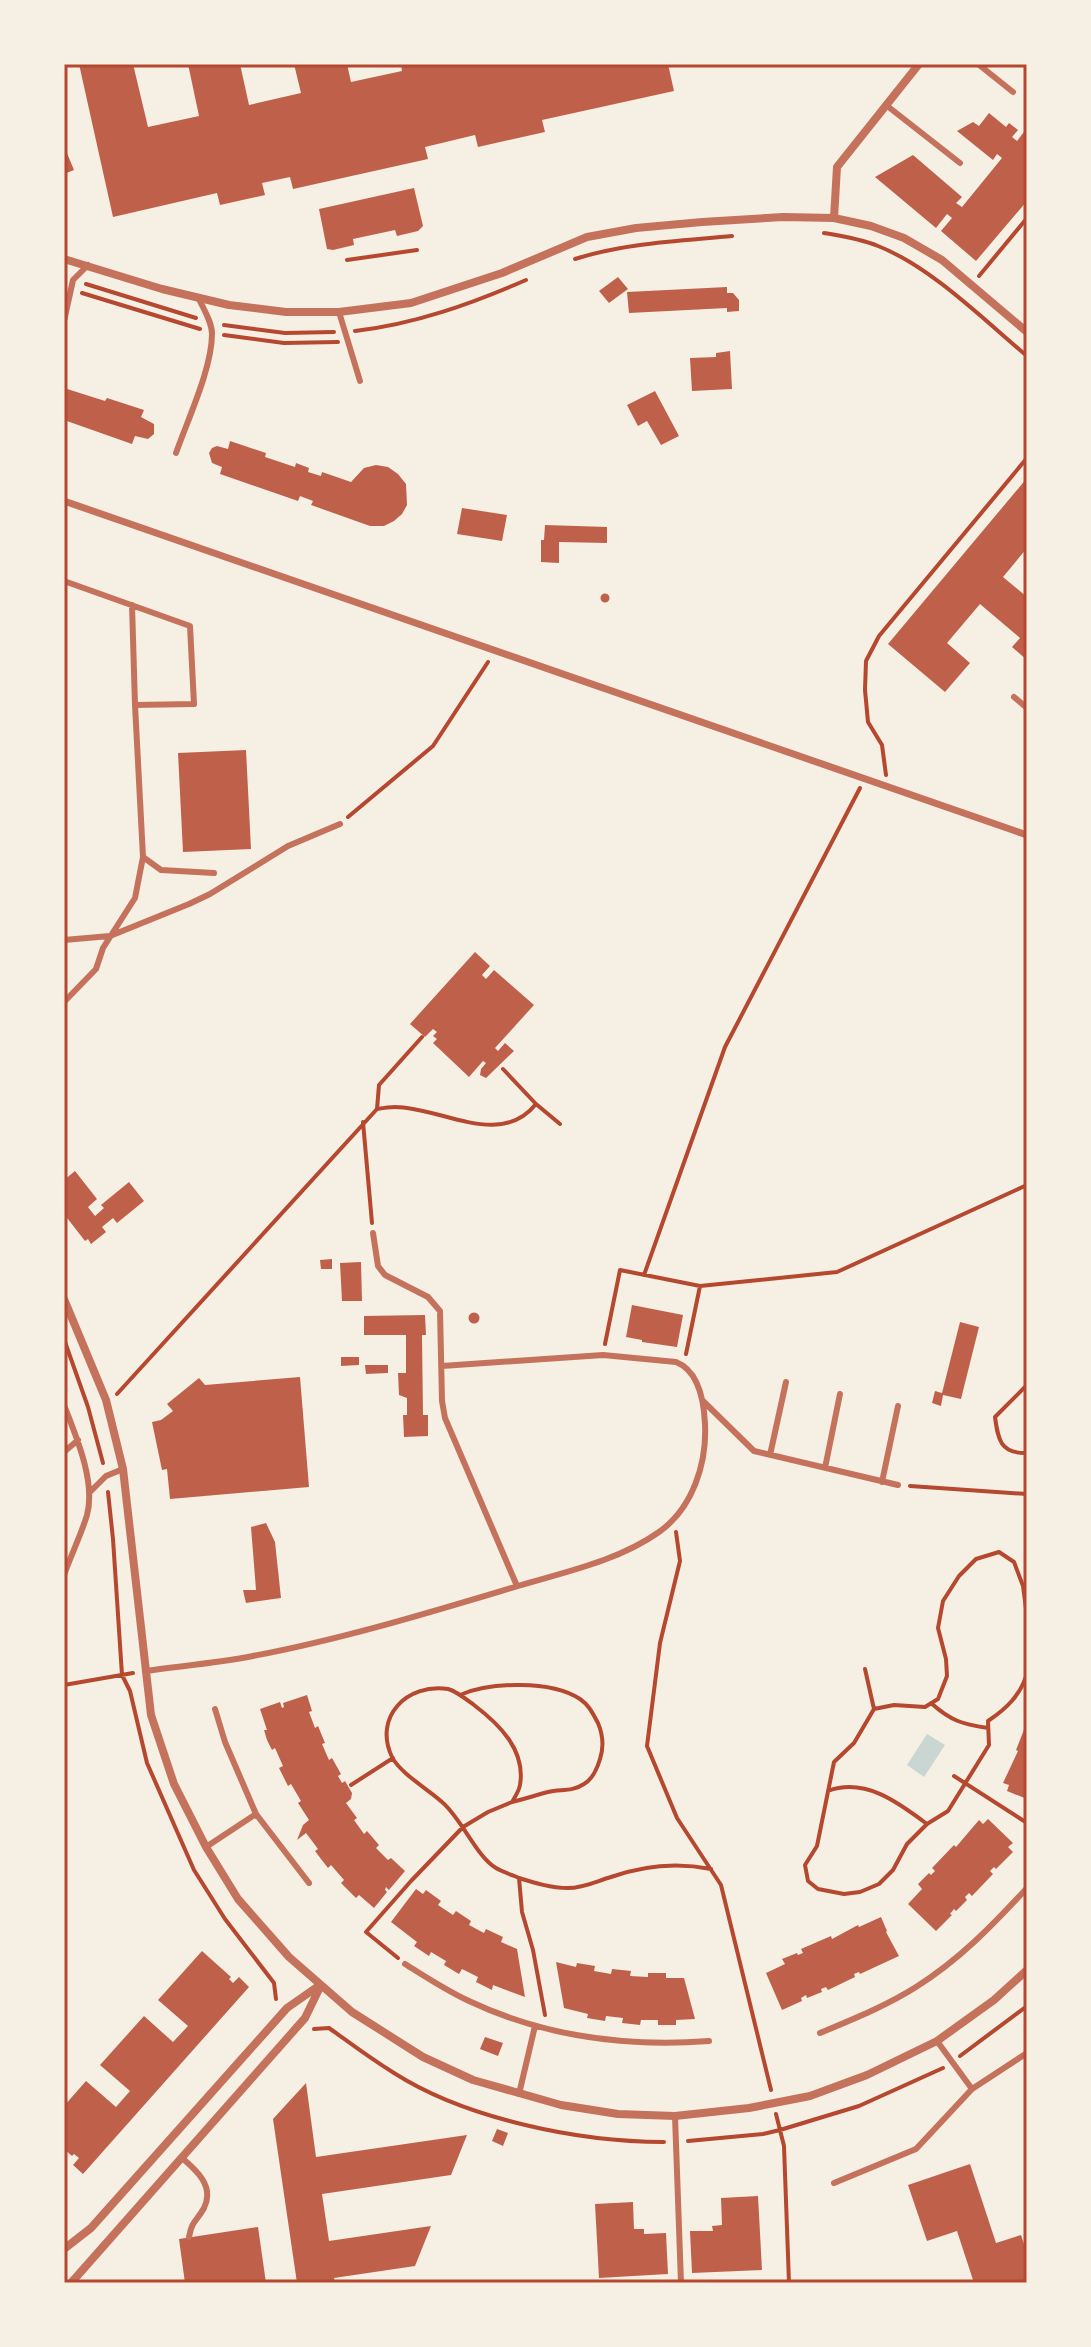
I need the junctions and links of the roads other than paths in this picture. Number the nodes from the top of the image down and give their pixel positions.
1 (919, 64) edge
2 (978, 64) edge
3 (1013, 92) dead end
4 (886, 105) junction
5 (960, 163) dead end
6 (834, 218) junction
7 (64, 259) edge
8 (88, 265) junction
9 (199, 299) junction
10 (339, 312) junction
11 (64, 321) edge
12 (1027, 332) edge
13 (360, 381) dead end
14 (176, 453) dead end
15 (64, 501) edge
16 (64, 581) edge
17 (132, 605) junction
18 (1014, 697) dead end
19 (135, 705) junction
20 (1027, 708) edge
21 (340, 824) road end
22 (1027, 835) edge
23 (143, 857) junction
24 (214, 873) dead end
25 (110, 936) junction
26 (64, 940) edge
27 (64, 1002) edge
28 (373, 1233) road end
29 (64, 1299) edge
30 (442, 1366) junction
31 (786, 1382) dead end
32 (840, 1394) dead end
33 (703, 1401) junction
34 (64, 1405) edge
35 (898, 1406) dead end
36 (78, 1440) junction
37 (64, 1452) edge
38 (770, 1455) junction
39 (825, 1468) junction
40 (123, 1469) junction
41 (882, 1482) junction
42 (898, 1485) road end
43 (90, 1492) junction
44 (64, 1575) edge
45 (517, 1586) junction
46 (145, 1671) junction
47 (215, 1709) dead end
48 (256, 1814) junction
49 (206, 1847) junction
50 (309, 1883) dead end
51 (1027, 1888) edge
52 (405, 1964) road end
53 (1027, 1970) edge
54 (321, 1985) junction
55 (535, 2026) junction
56 (820, 2033) dead end
57 (709, 2041) dead end
58 (937, 2041) junction
59 (1027, 2053) edge
60 (972, 2089) junction
61 (519, 2094) junction
62 (675, 2116) junction
63 (182, 2158) junction
64 (834, 2183) dead end
65 (189, 2237) dead end
66 (64, 2249) edge
67 (71, 2283) edge
68 (681, 2283) edge

1 - 4 street
2 - 3 lane
4 - 5 lane
4 - 6 street
6 - 10 street
6 - 12 street
7 - 8 street
8 - 9 street
8 - 11 lane
9 - 10 street
9 - 14 lane
10 - 13 lane
15 - 22 street
16 - 17 lane
17 - 19 lane
17 - 19 lane
18 - 20 lane
19 - 23 lane
21 - 25 lane
23 - 24 lane
23 - 25 lane
25 - 26 lane
25 - 27 lane
28 - 30 lane
29 - 40 street
30 - 33 lane
30 - 45 lane
31 - 38 lane
32 - 39 lane
33 - 38 lane
33 - 45 lane
34 - 36 lane
35 - 41 lane
36 - 37 lane
36 - 43 lane
38 - 39 lane
39 - 41 lane
40 - 43 lane
40 - 46 street
41 - 42 lane
43 - 44 lane
45 - 46 lane
46 - 49 street
47 - 48 lane
48 - 49 lane
48 - 50 lane
49 - 54 street
51 - 56 lane
52 - 55 lane
53 - 58 street
54 - 61 street
54 - 63 street
54 - 66 street
55 - 57 lane
55 - 61 lane
58 - 60 lane
58 - 62 street
59 - 60 lane
60 - 64 lane
61 - 62 street
62 - 68 lane
63 - 65 lane
63 - 67 street

